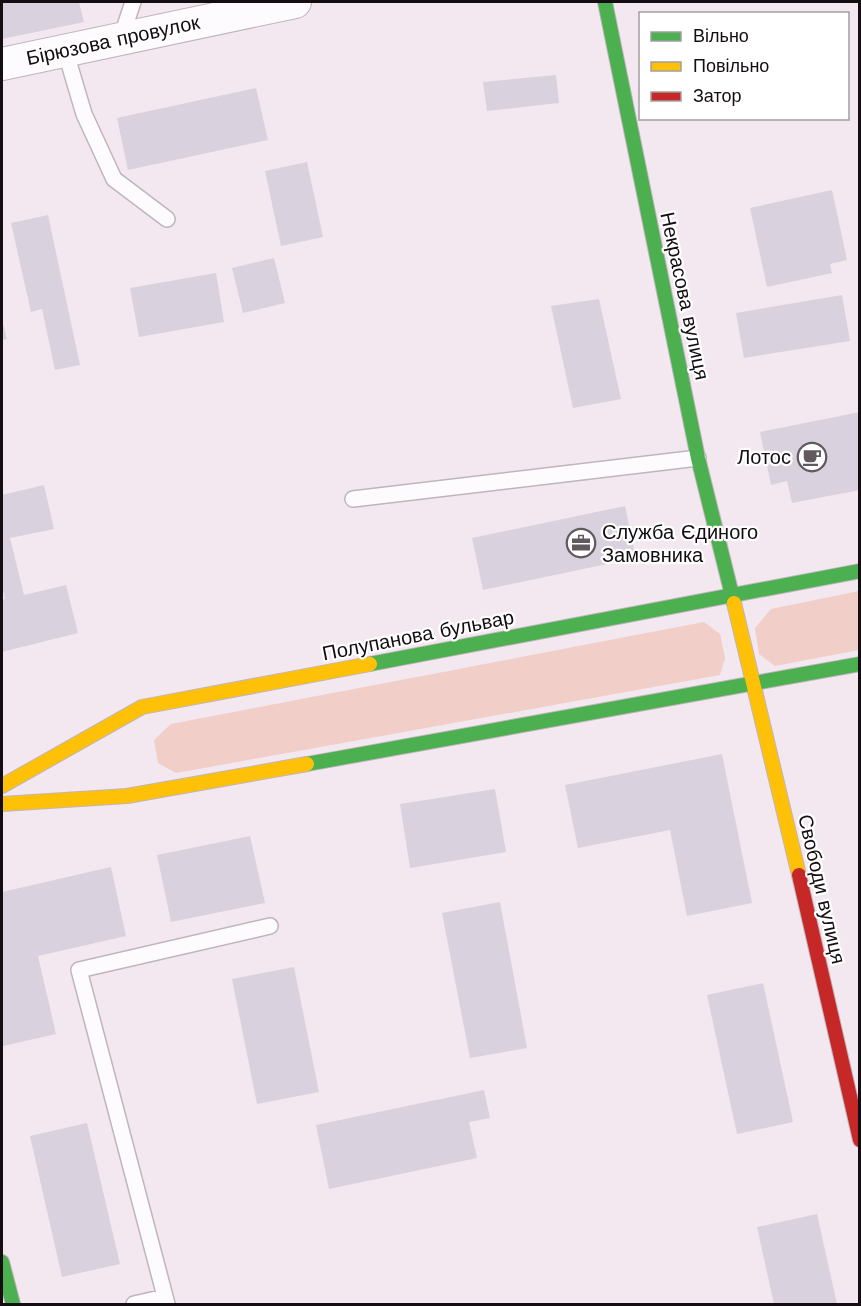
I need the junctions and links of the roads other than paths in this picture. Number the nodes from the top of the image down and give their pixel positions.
1 (133, 2) edge
2 (295, 2) edge
3 (605, 2) edge
4 (121, 38) junction
5 (65, 50) junction
6 (2, 64) edge
7 (167, 219) dead end
8 (698, 458) junction
9 (353, 499) dead end
10 (860, 571) edge
11 (732, 597) junction
12 (860, 664) edge
13 (754, 682) junction
14 (2, 786) edge
15 (2, 804) edge
16 (270, 926) dead end
17 (860, 1140) edge
18 (2, 1262) edge
19 (166, 1301) edge
20 (13, 1305) edge
21 (134, 1305) edge

1 - 4 lane
2 - 4 street, Бірюзова провулок
3 - 8 street, Некрасова вулиця
4 - 5 street, Бірюзова провулок
5 - 6 street, Бірюзова провулок
5 - 7 lane
8 - 9 lane
8 - 11 street, Некрасова вулиця
10 - 11 street, Полупанова бульвар
11 - 13 street, Свободи вулиця
11 - 14 street, Полупанова бульвар
12 - 13 street
13 - 15 street
13 - 17 street, Свободи вулиця
16 - 19 lane
18 - 20 street
19 - 21 lane

